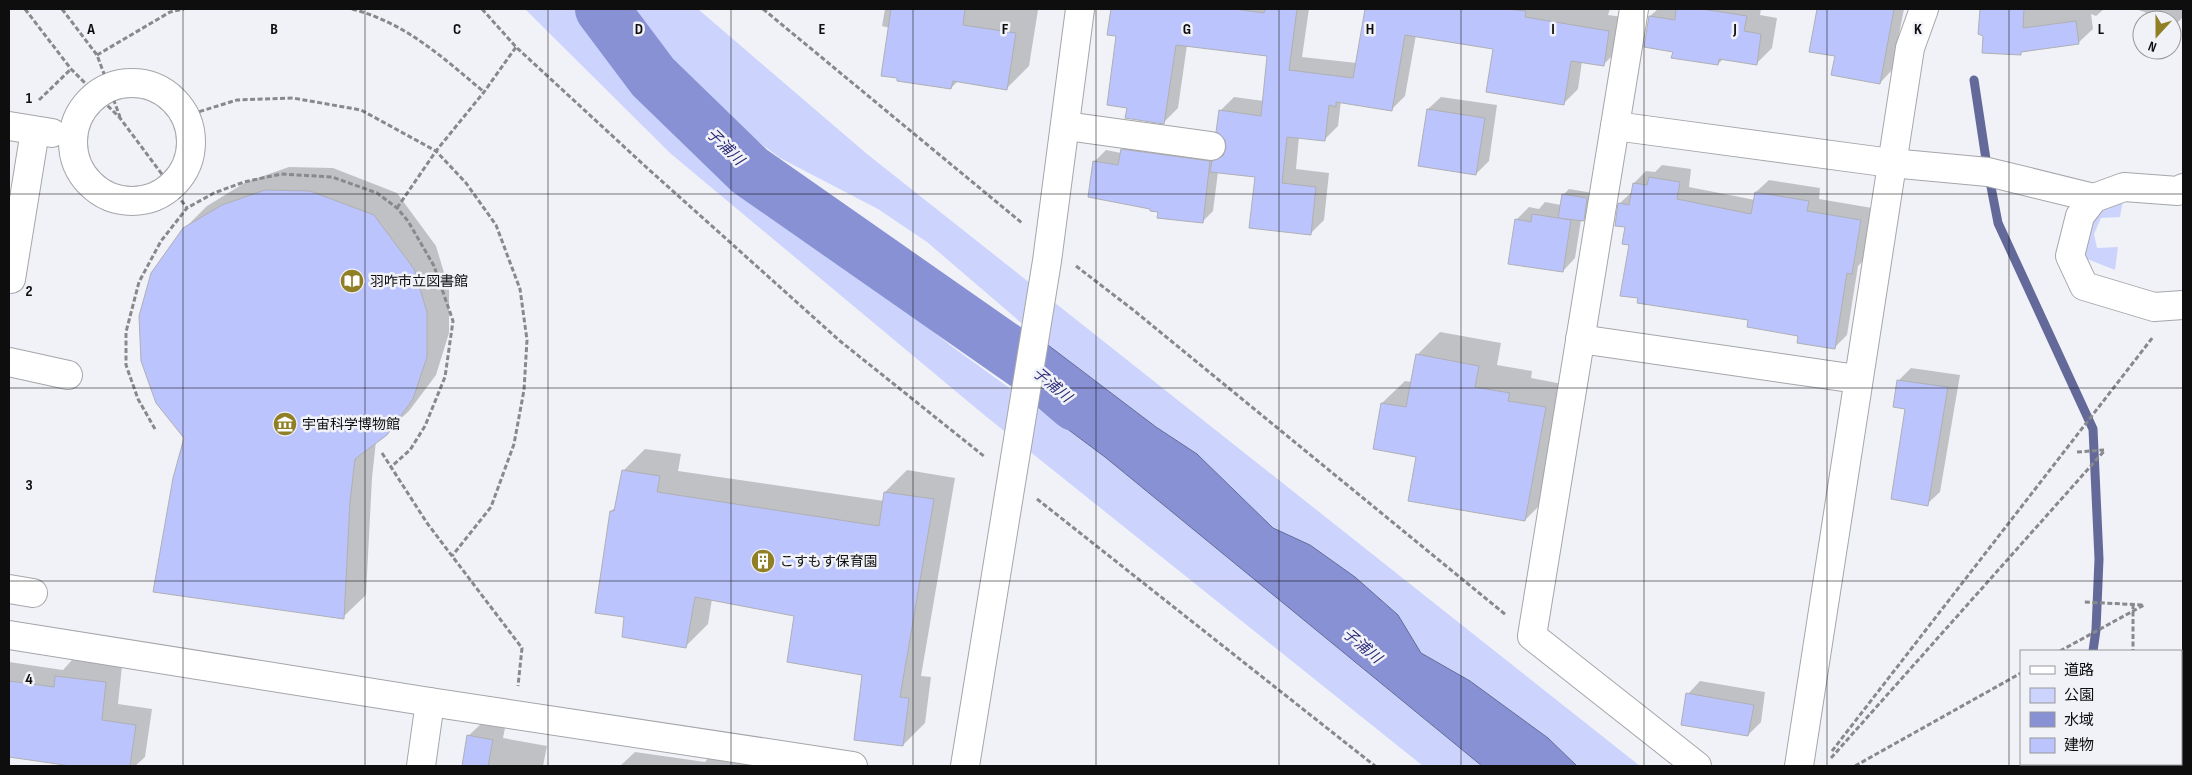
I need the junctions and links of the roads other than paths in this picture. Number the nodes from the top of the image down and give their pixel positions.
1 (1080, 9) edge
2 (1634, 9) edge
3 (1924, 9) edge
4 (1066, 126) junction
5 (1615, 126) junction
6 (20, 128) edge
7 (74, 135) junction
8 (1211, 146) dead end
9 (1891, 163) junction
10 (2183, 188) edge
11 (2094, 198) junction
12 (11, 279) dead end
13 (2183, 305) edge
14 (1580, 339) junction
15 (9, 362) edge
16 (68, 374) dead end
17 (1857, 379) junction
18 (9, 636) edge
19 (430, 702) junction
20 (421, 766) edge
21 (854, 766) edge
22 (965, 766) edge
23 (1697, 766) edge
24 (1799, 766) edge

1 - 4 street
2 - 5 street
3 - 9 street
4 - 8 street
4 - 22 street
5 - 9 street
5 - 14 street
6 - 7 street
6 - 12 street
7 - 7 street
9 - 11 street
9 - 17 street
10 - 11 street
11 - 13 street
14 - 17 street
14 - 23 street
15 - 16 street
17 - 24 street
18 - 19 street
19 - 20 street
19 - 21 street

